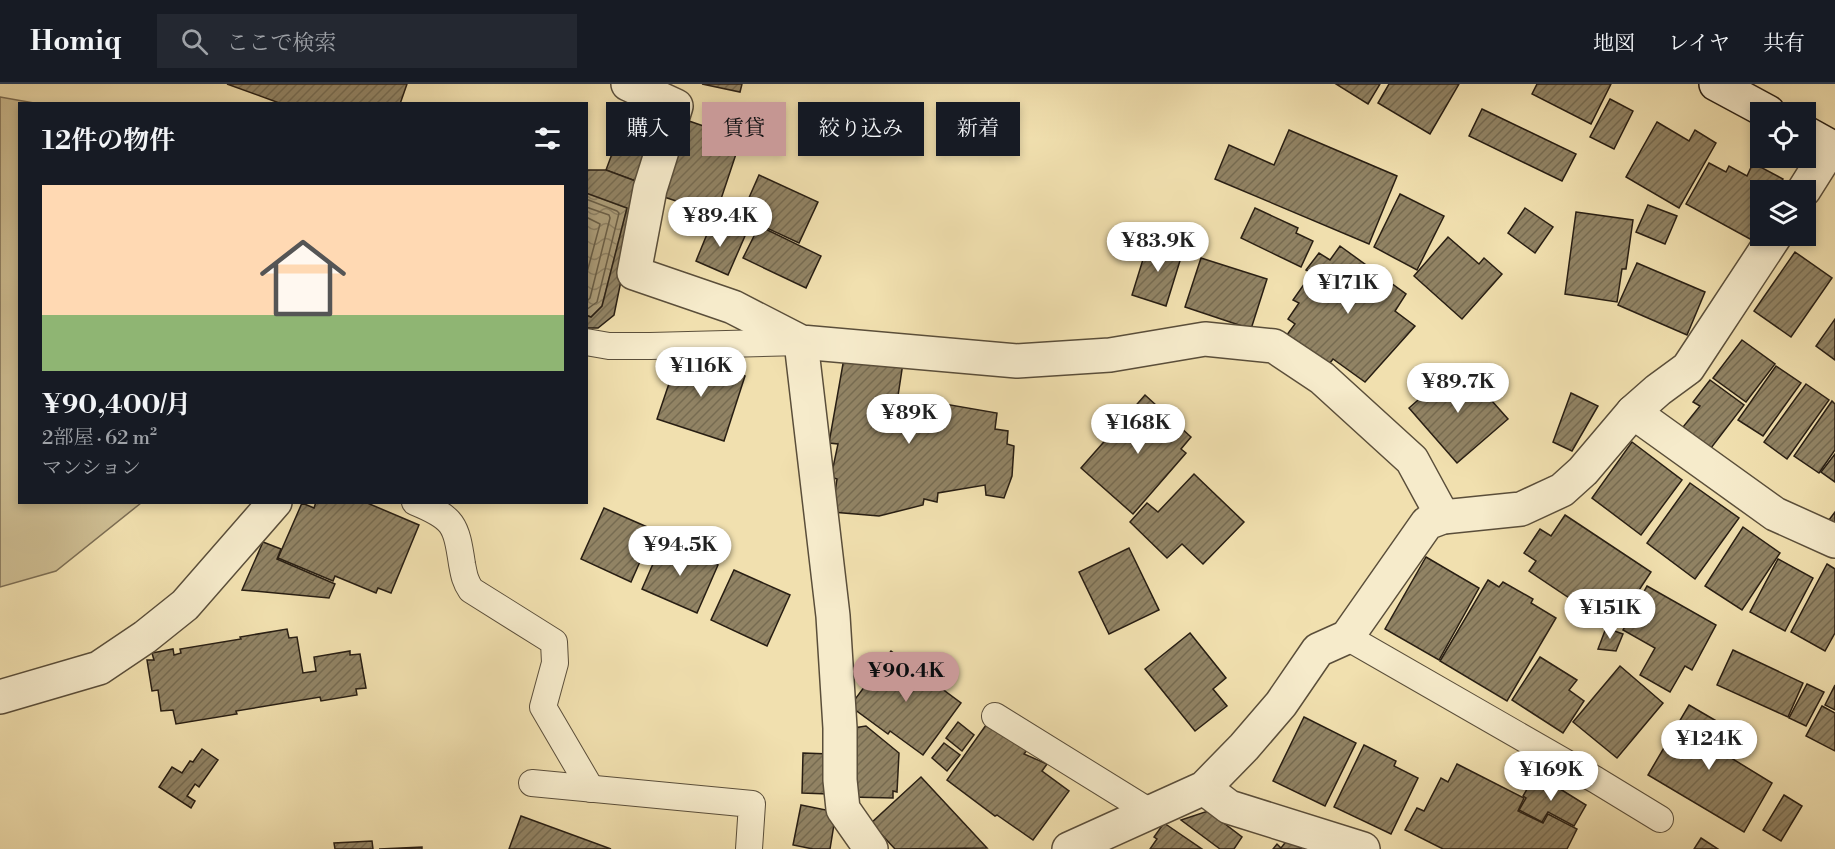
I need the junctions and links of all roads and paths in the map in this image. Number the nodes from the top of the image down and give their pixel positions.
1 (628, 84) edge
2 (1716, 84) edge
3 (1750, 102) edge
4 (1824, 143) edge
5 (1807, 180) edge
6 (1768, 246) edge
7 (588, 342) edge
8 (801, 342) junction
9 (1634, 412) junction
10 (273, 504) edge
11 (420, 504) edge
12 (1443, 517) junction
13 (1835, 541) edge
14 (1347, 637) junction
15 (0, 697) edge
16 (995, 716) dead end
17 (532, 783) dead end
18 (1204, 788) junction
19 (591, 789) junction
20 (1150, 813) junction
21 (1660, 819) dead end
22 (1077, 848) edge
23 (749, 849) edge
24 (871, 849) edge
25 (1364, 849) edge

1 - 8 street
2 - 3 street
4 - 5 street
6 - 9 street
7 - 8 lane
8 - 12 street
8 - 24 street
9 - 12 street
9 - 13 street
10 - 15 street
11 - 19 lane
12 - 14 street
14 - 18 street
14 - 21 lane
16 - 20 lane
17 - 19 lane
18 - 20 street
18 - 25 street
19 - 23 lane
20 - 22 street

